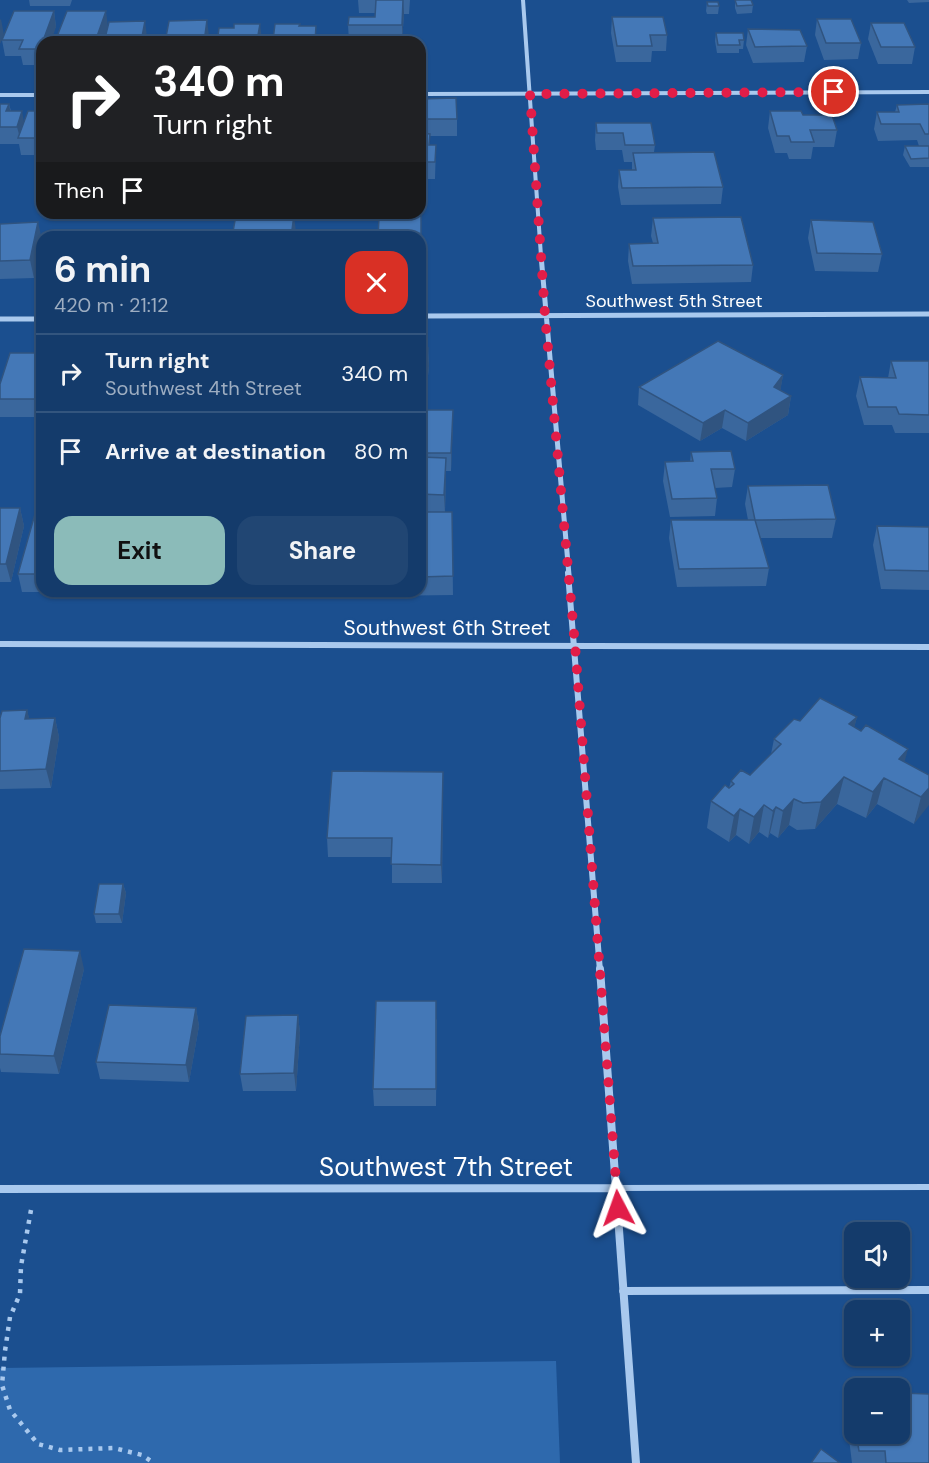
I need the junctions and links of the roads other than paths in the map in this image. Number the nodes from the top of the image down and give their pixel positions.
1 (523, 0) edge
2 (929, 92) edge
3 (426, 94) edge
4 (530, 94) junction
5 (0, 95) edge
6 (36, 95) edge
7 (929, 314) edge
8 (545, 315) junction
9 (426, 316) edge
10 (0, 319) edge
11 (36, 319) edge
12 (0, 644) edge
13 (575, 645) junction
14 (929, 647) edge
15 (929, 1187) edge
16 (617, 1188) junction
17 (0, 1189) edge
18 (929, 1290) edge
19 (623, 1291) junction
20 (636, 1463) edge

1 - 4 street
2 - 4 street
3 - 4 street
4 - 8 street
5 - 6 street
7 - 8 street, Southwest 5th Street
8 - 9 street, Southwest 5th Street
8 - 13 street
10 - 11 street
12 - 13 street, Southwest 6th Street
13 - 14 street, Southwest 6th Street
13 - 16 street
15 - 16 lane, Southwest 7th Street
16 - 17 street, Southwest 7th Street
16 - 19 street
18 - 19 street
19 - 20 street

